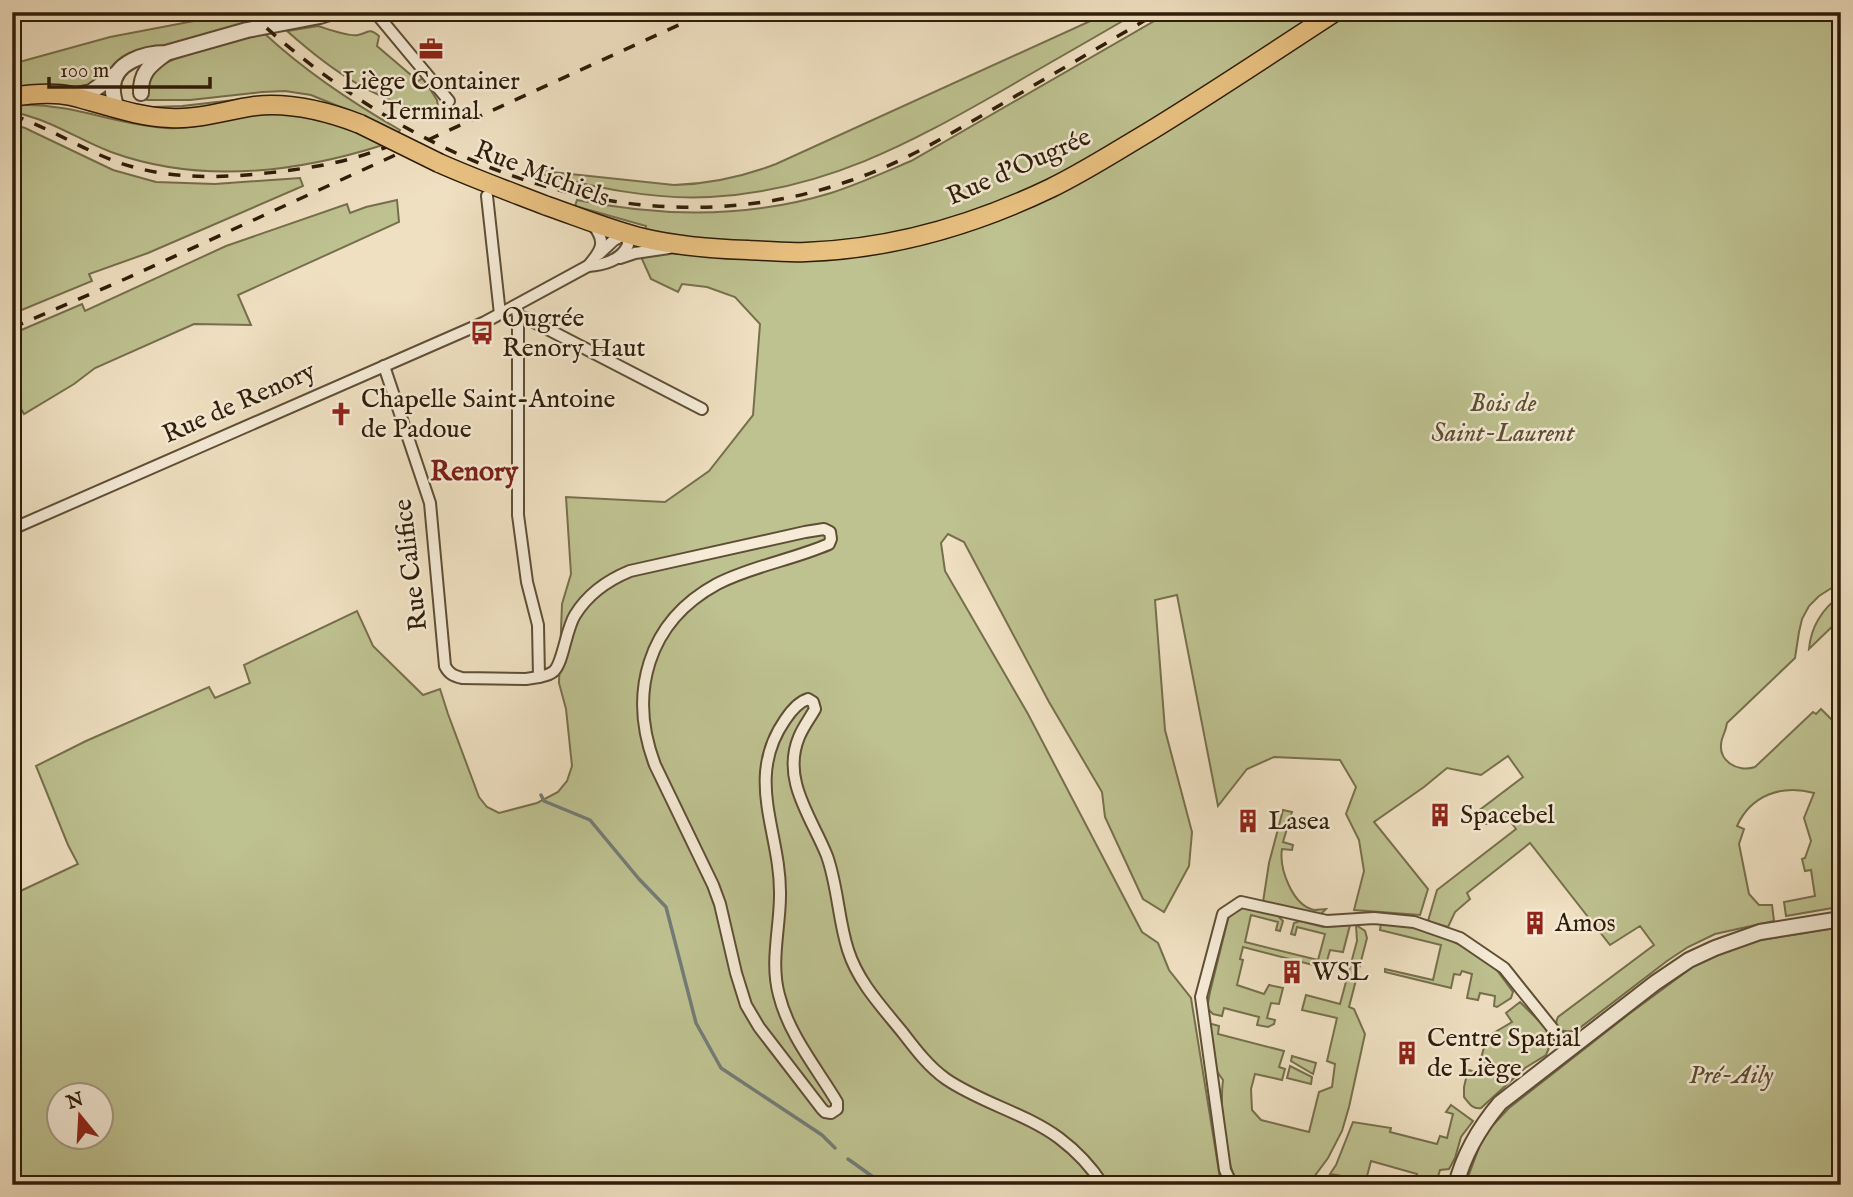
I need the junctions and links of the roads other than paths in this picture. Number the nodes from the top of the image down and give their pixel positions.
1 (333, 12) edge
2 (375, 12) edge
3 (1335, 12) edge
4 (166, 53) junction
5 (116, 74) junction
6 (141, 93) junction
7 (69, 96) junction
8 (12, 97) edge
9 (449, 101) dead end
10 (121, 110) junction
11 (152, 117) junction
12 (487, 196) dead end
13 (589, 221) junction
14 (626, 233) junction
15 (687, 246) junction
16 (599, 254) junction
17 (614, 260) junction
18 (588, 266) junction
19 (517, 311) junction
20 (500, 314) junction
21 (485, 322) joint
22 (384, 366) junction
23 (702, 409) dead end
24 (12, 529) edge
25 (539, 677) junction
26 (1841, 824) edge
27 (1841, 838) edge
28 (1841, 919) edge
29 (1569, 1049) junction
30 (1103, 1185) edge
31 (1231, 1185) edge
32 (1456, 1185) edge

1 - 4 street
2 - 9 street
3 - 15 main road, Rue d'Ougrée
4 - 5 street
4 - 6 street
5 - 7 street
5 - 10 street
6 - 10 street
6 - 11 street
7 - 8 main road, Rue Michiels
7 - 10 main road, Rue Michiels
10 - 11 main road, Rue Michiels
11 - 13 main road, Rue Michiels, bridge
12 - 20 street
13 - 14 main road, Rue Michiels
13 - 16 street
14 - 15 main road, Rue d'Ougrée
14 - 16 street, Rue d'Ougrée
14 - 17 street
15 - 17 street, Rue d'Ougrée
16 - 18 street, Rue d'Ougrée
17 - 18 street, Rue d'Ougrée
18 - 19 street, Rue d'Ougrée
19 - 20 street, Rue d'Ougrée
19 - 23 street
19 - 25 street
20 - 21 street, Rue d'Ougrée
21 - 22 street, Rue de Renory
22 - 24 street, Rue de Renory
22 - 25 street, Rue Califice
25 - 30 street
26 - 27 street
28 - 29 street
29 - 31 street
29 - 32 street

